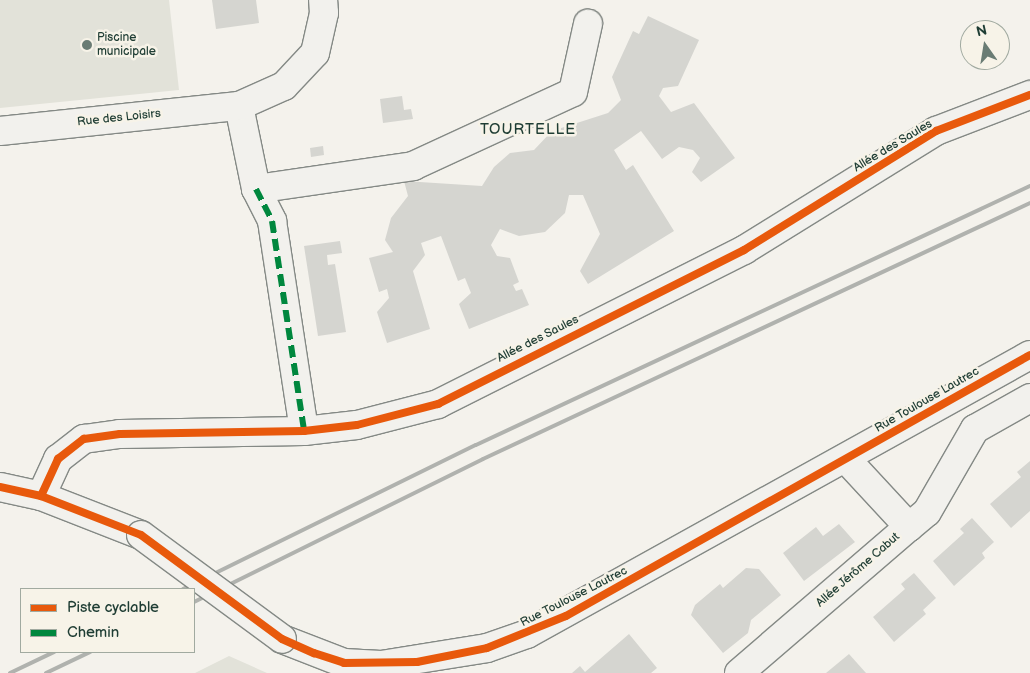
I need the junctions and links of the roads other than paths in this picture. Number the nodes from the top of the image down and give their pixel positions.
1 (323, 0) edge
2 (588, 24) dead end
3 (1030, 95) edge
4 (239, 106) junction
5 (0, 131) edge
6 (256, 189) junction
7 (1030, 355) edge
8 (1030, 398) edge
9 (304, 431) junction
10 (847, 460) junction
11 (0, 488) edge
12 (41, 496) junction
13 (908, 527) junction
14 (739, 673) edge

1 - 4 street, Rue des Loisirs
2 - 6 street
3 - 9 street, Allée des Saules
4 - 5 street, Rue des Loisirs
4 - 6 street
6 - 9 street
7 - 10 street, Rue Toulouse Lautrec
8 - 13 street
9 - 12 street, Allée des Saules
10 - 12 street, Rue Toulouse Lautrec, bridge
10 - 13 street, Allée Jérôme Cabut
11 - 12 street, Rue Toulouse Lautrec
13 - 14 street, Allée Jérôme Cabut

